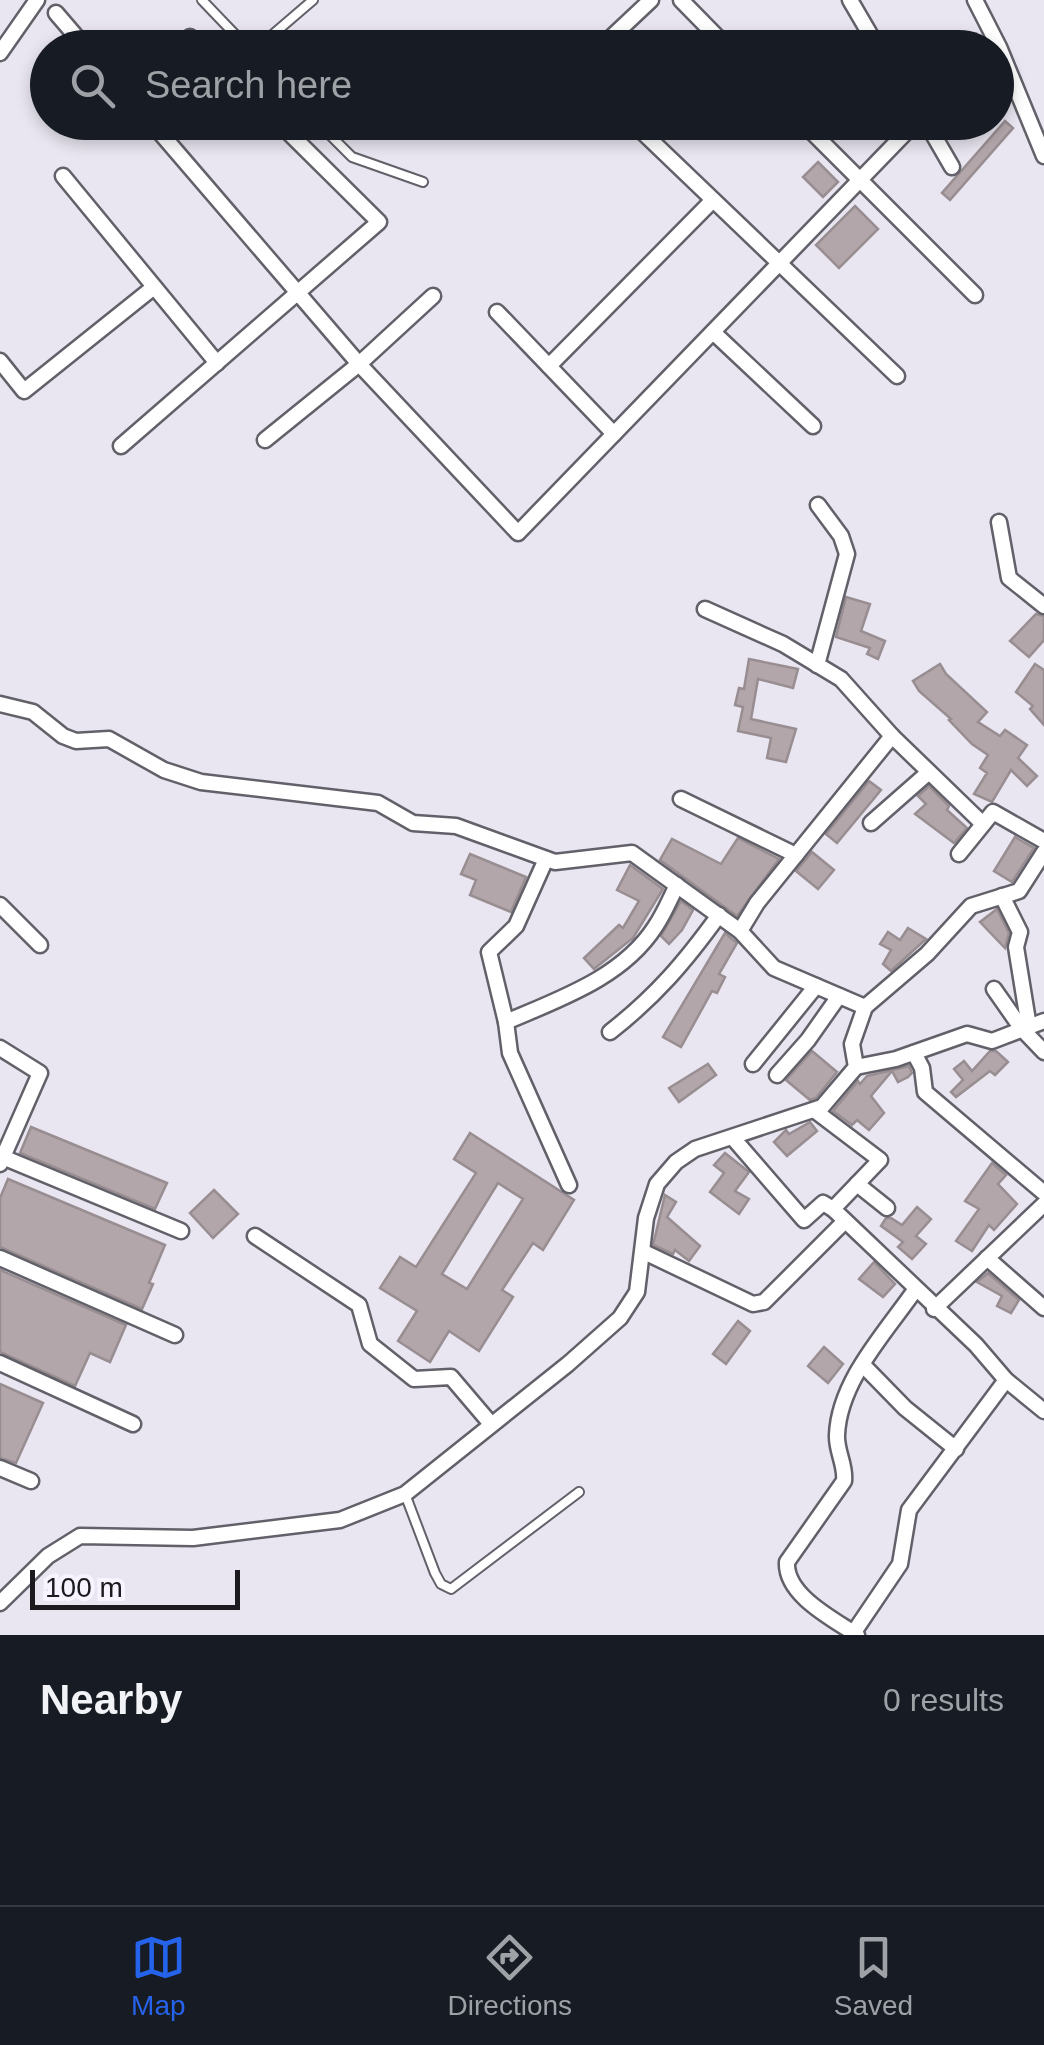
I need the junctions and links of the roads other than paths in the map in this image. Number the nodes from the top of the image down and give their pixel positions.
1 (37, 0) edge
2 (202, 0) edge
3 (313, 0) edge
4 (651, 0) edge
5 (681, 0) edge
6 (850, 0) edge
7 (976, 0) edge
8 (56, 13) dead end
9 (71, 30) edge
10 (231, 30) edge
11 (278, 30) edge
12 (619, 30) edge
13 (710, 30) edge
14 (868, 30) edge
15 (990, 30) edge
16 (0, 52) edge
17 (1014, 86) edge
18 (166, 140) edge
19 (296, 140) edge
20 (335, 140) edge
21 (650, 140) edge
22 (819, 140) edge
23 (899, 140) edge
24 (936, 140) edge
25 (1044, 156) edge
26 (952, 167) dead end
27 (63, 176) dead end
28 (859, 181) junction
29 (423, 182) dead end
30 (712, 200) junction
31 (779, 264) junction
32 (154, 286) junction
33 (296, 292) junction
34 (975, 295) dead end
35 (434, 296) dead end
36 (497, 312) dead end
37 (712, 332) junction
38 (0, 362) edge
39 (217, 363) junction
40 (359, 364) junction
41 (549, 366) junction
42 (898, 376) dead end
43 (814, 426) dead end
44 (614, 434) junction
45 (265, 440) dead end
46 (121, 446) dead end
47 (818, 504) dead end
48 (999, 522) dead end
49 (1044, 606) edge
50 (705, 609) dead end
51 (817, 664) junction
52 (0, 704) edge
53 (892, 736) junction
54 (929, 772) junction
55 (681, 798) dead end
56 (871, 823) dead end
57 (983, 824) junction
58 (1044, 842) edge
59 (1044, 853) edge
60 (959, 854) dead end
61 (796, 855) junction
62 (546, 860) junction
63 (677, 885) junction
64 (1002, 896) junction
65 (0, 905) edge
66 (719, 916) junction
67 (740, 931) junction
68 (40, 945) dead end
69 (816, 986) junction
70 (994, 989) dead end
71 (839, 996) junction
72 (865, 1007) junction
73 (1044, 1021) edge
74 (506, 1022) junction
75 (1025, 1028) junction
76 (610, 1032) dead end
77 (0, 1048) edge
78 (1044, 1052) edge
79 (914, 1053) junction
80 (753, 1064) dead end
81 (856, 1067) junction
82 (777, 1074) dead end
83 (814, 1110) junction
84 (733, 1138) junction
85 (1, 1159) edge
86 (857, 1184) junction
87 (569, 1185) dead end
88 (1044, 1192) edge
89 (1044, 1204) edge
90 (887, 1208) dead end
91 (832, 1209) junction
92 (845, 1221) junction
93 (181, 1231) dead end
94 (255, 1236) dead end
95 (644, 1252) junction
96 (0, 1258) edge
97 (987, 1258) junction
98 (915, 1290) junction
99 (1044, 1308) edge
100 (934, 1309) junction
101 (175, 1334) dead end
102 (0, 1363) edge
103 (863, 1365) junction
104 (1006, 1380) junction
105 (1044, 1412) edge
106 (133, 1424) dead end
107 (492, 1424) junction
108 (956, 1449) junction
109 (0, 1468) edge
110 (31, 1481) dead end
111 (579, 1492) dead end
112 (405, 1494) junction
113 (0, 1603) edge
114 (854, 1634) edge

1 - 16 street
2 - 10 lane
3 - 11 lane
4 - 12 street
5 - 13 street
6 - 14 street
7 - 15 street
8 - 9 street
17 - 25 street
18 - 33 street
19 - 33 street
20 - 29 lane
21 - 30 street
22 - 28 street
23 - 28 street
24 - 26 street
27 - 32 street
28 - 31 street
28 - 34 street
30 - 31 street
30 - 41 street
31 - 37 street
31 - 42 street
32 - 38 street
32 - 39 street
33 - 39 street
33 - 40 street
35 - 40 street
36 - 41 street
37 - 43 street
37 - 44 street
39 - 46 street
40 - 44 street
40 - 45 street
41 - 44 street
47 - 51 street
48 - 49 street
50 - 51 street
51 - 53 street
52 - 62 street
53 - 54 street
53 - 61 street
54 - 56 street
54 - 57 street
55 - 61 street
57 - 58 street
57 - 60 street
59 - 64 street
61 - 67 street
62 - 63 street
62 - 74 street
63 - 66 street
63 - 74 street
64 - 72 street
64 - 75 street
65 - 68 street
66 - 67 street
66 - 76 street
67 - 69 street
69 - 71 street
69 - 80 street
70 - 75 street
71 - 72 street
71 - 82 street
72 - 81 street
73 - 75 street
74 - 87 street
75 - 78 street
75 - 79 street
77 - 85 street
79 - 81 street
79 - 88 street
81 - 83 street
83 - 84 street
83 - 86 street
84 - 91 street
84 - 95 street
85 - 93 street
86 - 90 street
86 - 91 street
89 - 97 street
91 - 92 street
92 - 95 street
92 - 98 street
94 - 107 street
95 - 107 street
96 - 101 street
97 - 99 street
97 - 100 street
98 - 100 street
98 - 103 street
100 - 104 street
102 - 106 street
103 - 108 street
103 - 114 street
104 - 105 street
104 - 108 street
107 - 112 street
108 - 114 street
109 - 110 street
111 - 112 lane
112 - 113 street

